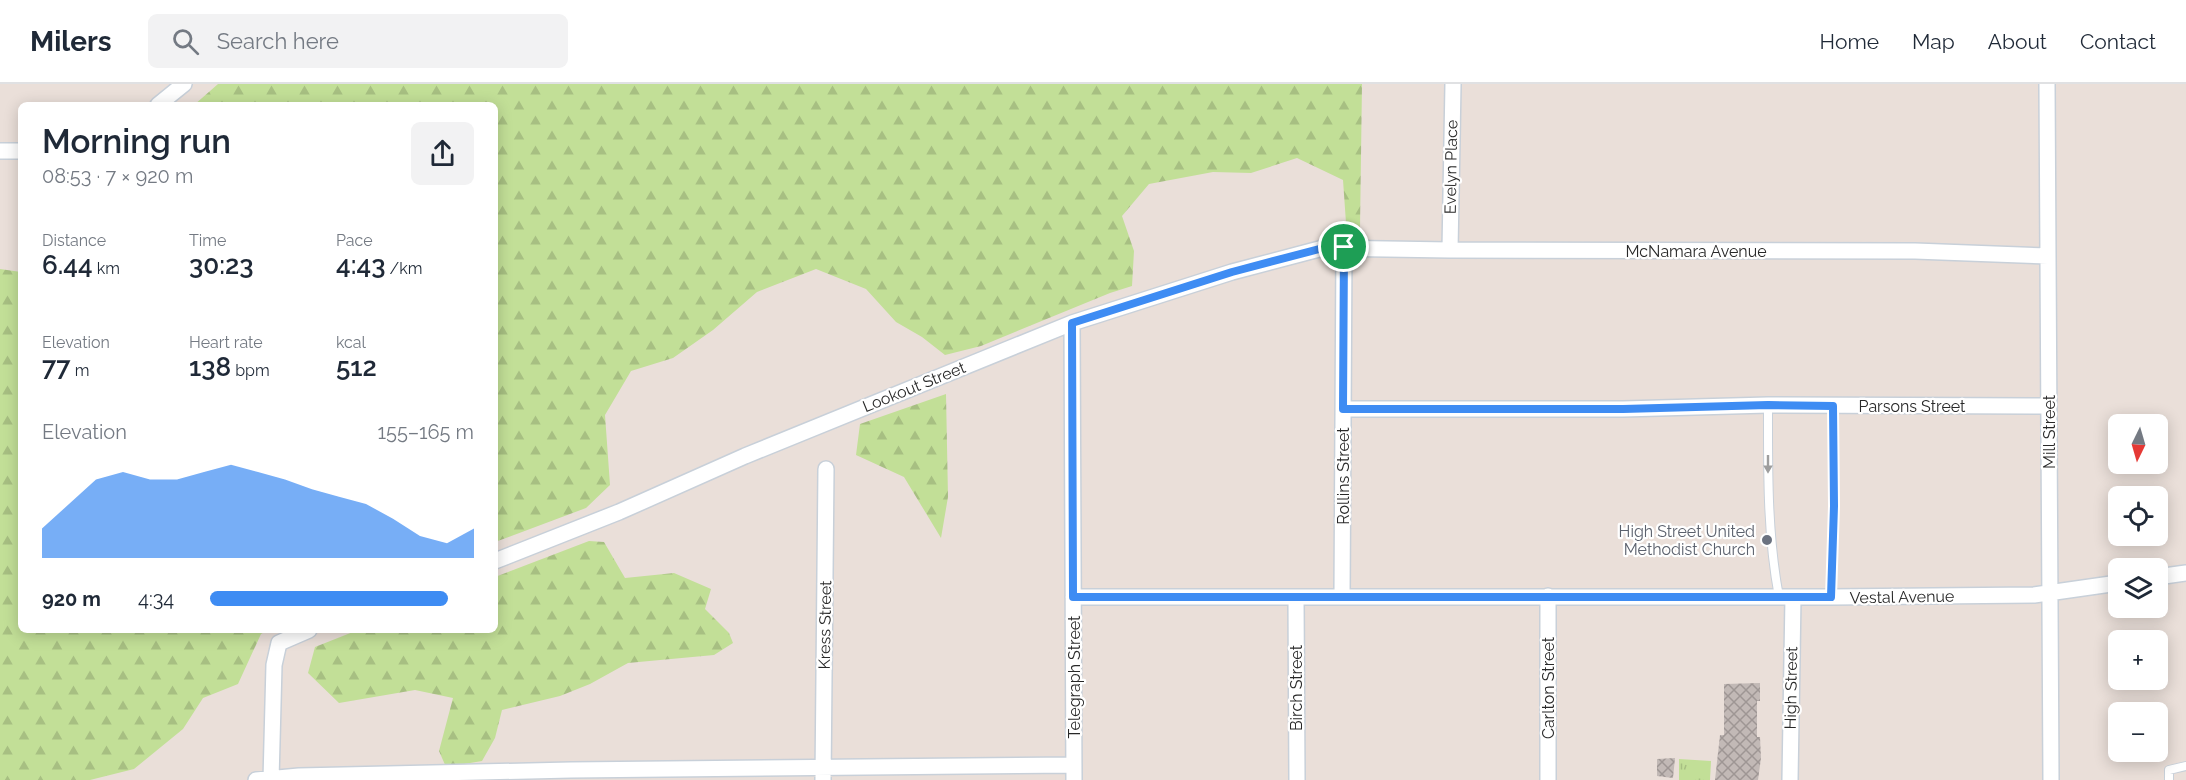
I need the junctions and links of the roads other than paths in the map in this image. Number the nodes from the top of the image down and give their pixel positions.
1 (184, 84) edge
2 (1453, 84) edge
3 (2047, 84) edge
4 (162, 102) edge
5 (0, 151) edge
6 (18, 151) edge
7 (1344, 247) junction
8 (1450, 250) junction
9 (2048, 256) junction
10 (1072, 323) junction
11 (1768, 405) junction
12 (1833, 406) junction
13 (2049, 406) junction
14 (1343, 409) junction
15 (826, 469) dead end
16 (498, 560) edge
17 (2186, 573) edge
18 (2168, 575) edge
19 (2108, 584) edge
20 (2050, 593) junction
21 (1548, 596) junction
22 (1073, 597) junction
23 (1296, 597) junction
24 (1342, 597) junction
25 (1786, 597) junction
26 (1831, 597) junction
27 (302, 633) edge
28 (2186, 766) edge
29 (1074, 772) edge
30 (823, 774) edge
31 (571, 775) edge
32 (266, 779) edge
33 (1297, 780) edge
34 (1548, 780) edge
35 (1790, 780) edge
36 (2051, 780) edge
37 (2169, 780) edge

1 - 4 street
2 - 8 street, Evelyn Place
3 - 9 street, Mill Street
5 - 6 street
7 - 8 street, McNamara Avenue
7 - 10 street, Lookout Street
7 - 14 street, Rollins Street
8 - 9 street, McNamara Avenue
9 - 13 street, Mill Street
10 - 16 street, Lookout Street
10 - 22 street, Telegraph Street
11 - 12 street, Parsons Street
11 - 14 street, Parsons Street
11 -> 25 lane
12 - 13 street, Parsons Street
12 - 26 lane
13 - 20 street, Mill Street
14 - 24 street, Rollins Street
15 - 30 street, Kress Street
17 - 18 street
19 - 20 street, Vestal Avenue
20 - 26 street, Vestal Avenue
20 - 36 street, Mill Street
21 - 24 street, Vestal Avenue
21 - 25 street, Vestal Avenue
21 - 34 street, Carlton Street
22 - 23 street, Vestal Avenue
22 - 29 street, Telegraph Street
23 - 24 street, Vestal Avenue
23 - 33 street, Birch Street
25 - 26 street, Vestal Avenue
25 - 35 street, High Street
27 - 32 street
28 - 37 lane
29 - 30 street
30 - 31 street
31 - 32 street

